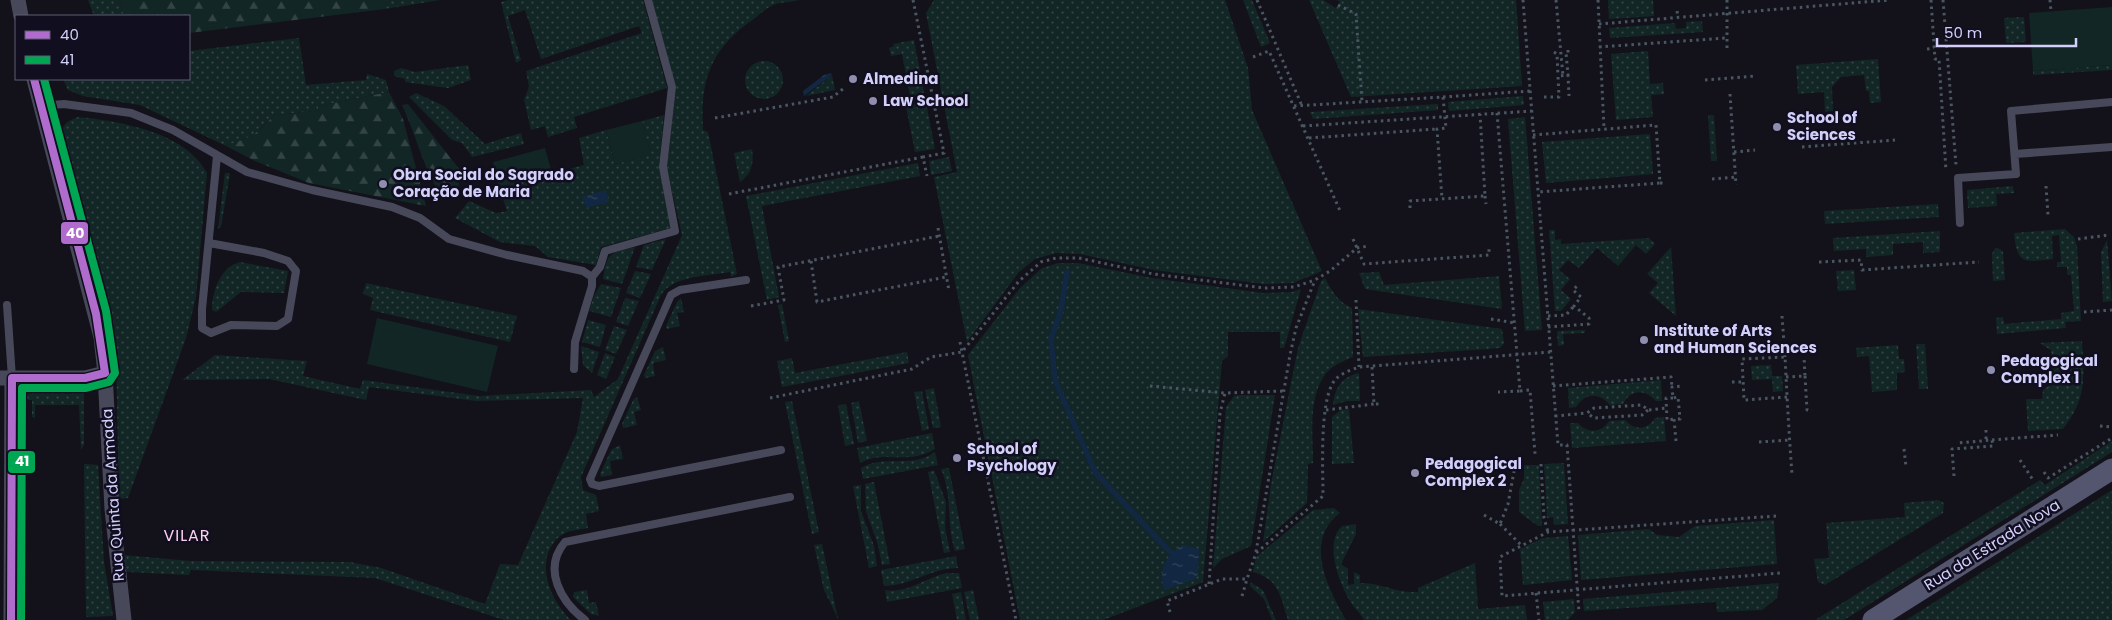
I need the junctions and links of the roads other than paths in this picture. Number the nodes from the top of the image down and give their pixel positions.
1 (18, 0) edge
2 (648, 0) edge
3 (21, 15) edge
4 (34, 80) edge
5 (2112, 102) edge
6 (40, 106) junction
7 (2112, 147) edge
8 (2015, 154) junction
9 (217, 156) junction
10 (1960, 222) dead end
11 (209, 244) junction
12 (592, 277) junction
13 (746, 280) dead end
14 (7, 306) dead end
15 (574, 369) dead end
16 (105, 373) junction
17 (6, 378) edge
18 (780, 450) dead end
19 (2112, 470) edge
20 (790, 496) dead end
21 (11, 620) edge
22 (124, 620) edge
23 (585, 620) edge
24 (1873, 620) edge

1 - 3 street
2 - 12 lane
4 - 6 street, Rua Quinta da Armada
5 - 8 lane
6 - 9 lane
6 - 16 street, Rua Quinta da Armada
7 - 8 lane
8 - 10 lane
9 - 11 lane
9 - 12 lane
11 - 11 lane
12 - 15 lane
13 - 18 lane
14 - 17 lane
16 - 17 street
16 - 22 street, Rua Quinta da Armada
17 - 21 street
19 - 24 main road, Rua da Estrada Nova
20 - 23 lane

